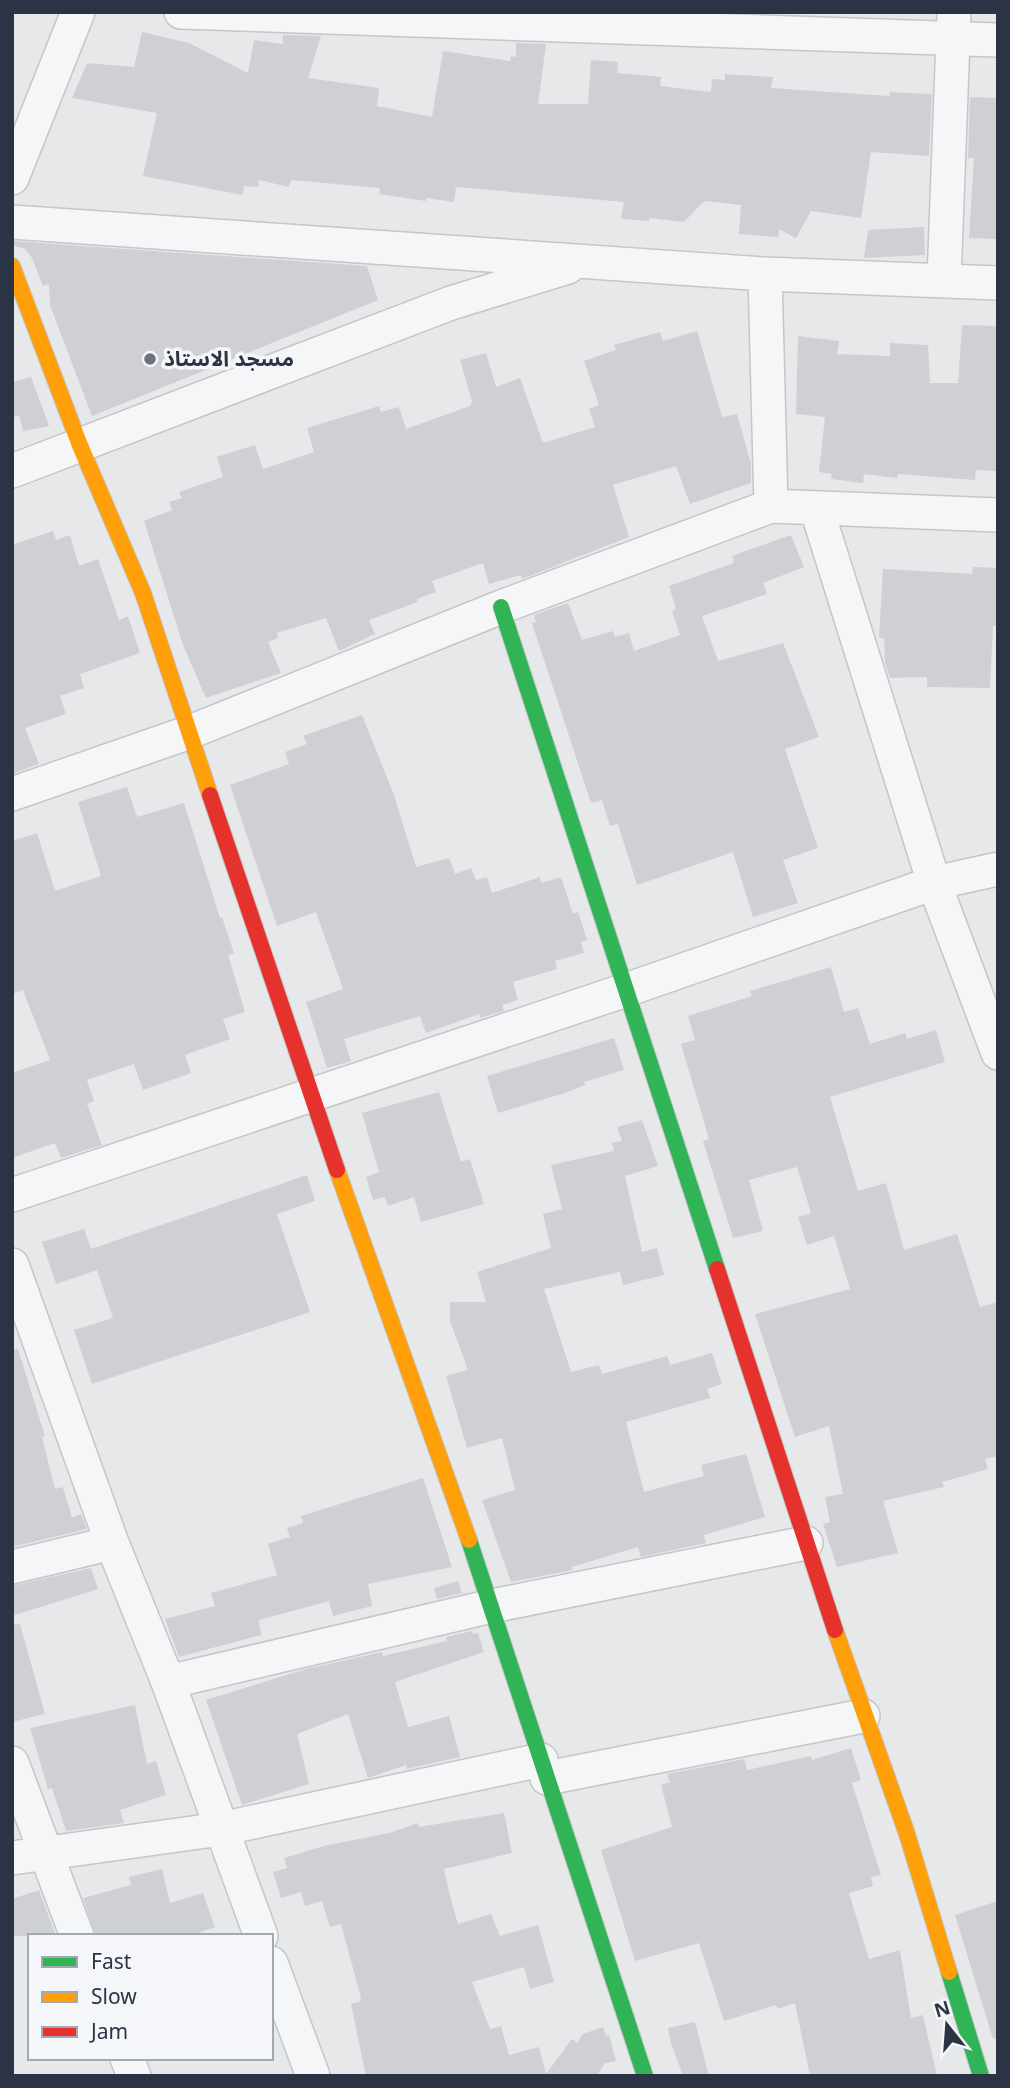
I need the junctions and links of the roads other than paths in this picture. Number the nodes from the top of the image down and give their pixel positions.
1 (78, 12) edge
2 (181, 12) edge
3 (954, 26) edge
4 (998, 40) edge
5 (12, 178) edge
6 (12, 222) edge
7 (589, 261) junction
8 (12, 266) edge
9 (765, 274) junction
10 (944, 281) junction
11 (998, 282) edge
12 (79, 443) junction
13 (12, 471) edge
14 (771, 506) junction
15 (817, 509) junction
16 (998, 514) edge
17 (501, 607) junction
18 (190, 732) junction
19 (12, 794) edge
20 (998, 869) edge
21 (934, 883) junction
22 (626, 990) junction
23 (998, 1053) edge
24 (311, 1096) junction
25 (12, 1195) edge
26 (12, 1265) edge
27 (112, 1543) junction
28 (806, 1543) junction
29 (12, 1567) edge
30 (492, 1606) junction
31 (169, 1682) junction
32 (863, 1716) junction
33 (12, 1763) edge
34 (544, 1769) junction
35 (221, 1829) junction
36 (28, 1855) edge
37 (76, 1934) edge
38 (260, 1934) edge
39 (273, 1968) edge
40 (313, 2076) edge
41 (645, 2076) edge
42 (981, 2076) edge

1 - 5 street
2 - 3 street
3 - 4 street
3 - 10 street
6 - 7 street
7 - 9 street
7 - 12 street
8 - 12 street
9 - 10 street
9 - 14 street
10 - 11 street
12 - 13 street
12 - 18 street
14 - 15 street
14 - 17 street
15 - 16 street
15 - 21 street
17 - 18 street
17 - 22 street
18 - 19 street
18 - 24 street
20 - 21 street
21 - 22 street
21 - 23 street
22 - 24 street
22 - 28 street
24 - 25 street
24 - 30 street
26 - 27 street
27 - 29 street
27 - 31 street
28 - 30 street
28 - 32 street
30 - 31 street
30 - 34 street
31 - 35 street
32 - 34 street
32 - 42 street
33 - 36 street
34 - 35 street
34 - 41 street
35 - 36 street
35 - 38 street
36 - 37 street
39 - 40 street

